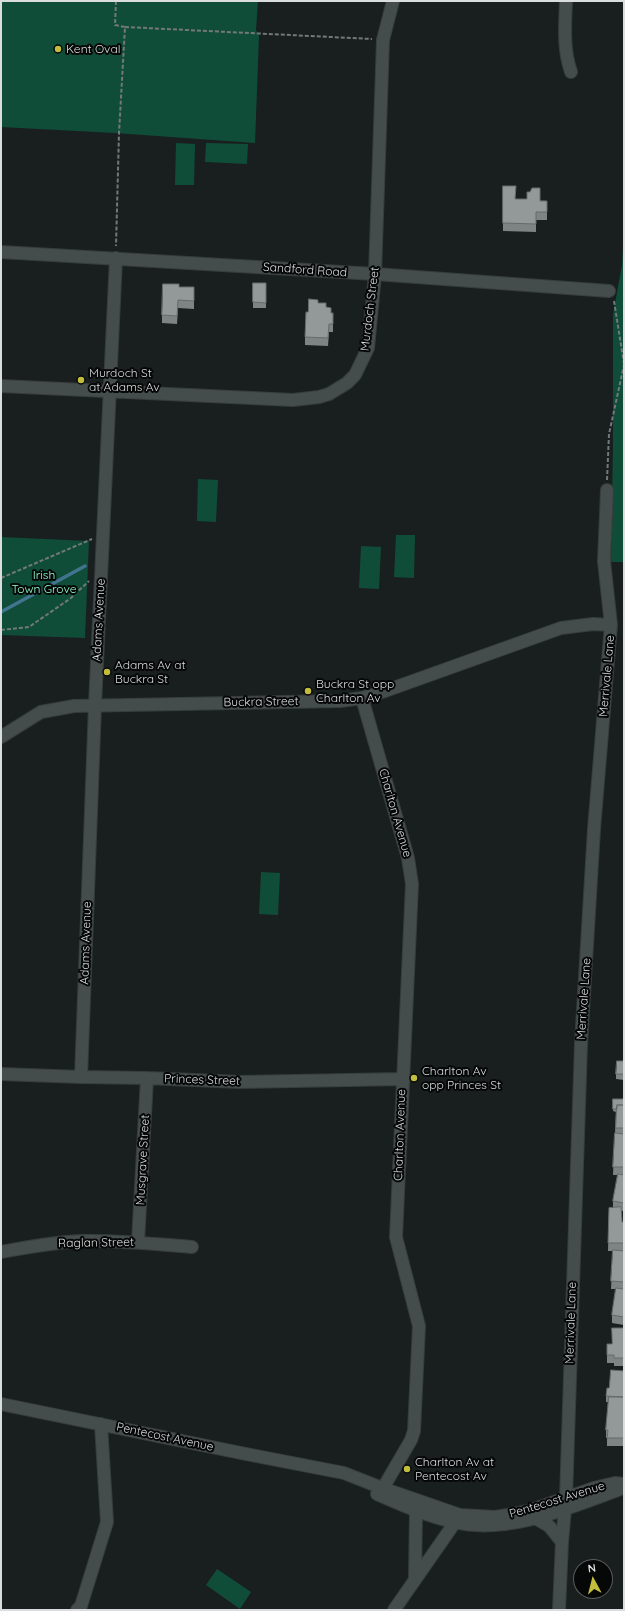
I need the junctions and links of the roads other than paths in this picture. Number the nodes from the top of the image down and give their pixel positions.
1 (393, 1) edge
2 (566, 1) edge
3 (570, 72) dead end
4 (1, 252) edge
5 (116, 258) junction
6 (375, 274) junction
7 (609, 291) road end
8 (1, 386) edge
9 (110, 390) junction
10 (607, 490) road end
11 (611, 625) junction
12 (362, 698) junction
13 (95, 705) junction
14 (1, 737) edge
15 (1, 1074) edge
16 (81, 1077) junction
17 (147, 1078) junction
18 (402, 1079) junction
19 (138, 1242) junction
20 (192, 1247) dead end
21 (1, 1252) edge
22 (1, 1404) edge
23 (101, 1424) junction
24 (624, 1486) edge
25 (381, 1491) junction
26 (565, 1504) junction
27 (416, 1511) junction
28 (535, 1518) junction
29 (458, 1519) junction
30 (562, 1542) junction
31 (415, 1578) junction
32 (77, 1610) edge
33 (394, 1610) edge
34 (559, 1610) edge

1 - 6 street, Murdoch Street
2 - 3 street
4 - 5 street, Sandford Road
5 - 6 street, Sandford Road
5 - 9 street, Adams Avenue
6 - 7 street, Sandford Road
6 - 9 street, Murdoch Street
8 - 9 street, Murdoch Street
9 - 13 street, Adams Avenue
10 - 11 street, Merrivale Lane
11 - 12 street, Buckra Street
11 - 26 street, Merrivale Lane
12 - 13 street, Buckra Street
12 - 18 street, Charlton Avenue
13 - 14 street, Buckra Street
13 - 16 street, Adams Avenue
15 - 16 street, Princes Street
16 - 17 street, Princes Street
17 - 18 street, Princes Street
17 - 19 street, Musgrave Street
18 - 25 street, Charlton Avenue
19 - 20 street, Raglan Street
19 - 21 street, Raglan Street
22 - 23 street, Pentecost Avenue
23 - 25 street, Pentecost Avenue
23 - 32 street
24 - 26 street, Pentecost Avenue
25 - 27 street, Pentecost Avenue
25 - 29 street, Pentecost Avenue
26 - 28 street, Pentecost Avenue
26 - 29 street, Pentecost Avenue
26 - 30 street, Merrivale Lane
27 - 29 street, Pentecost Avenue
27 - 31 street
28 - 29 street, Pentecost Avenue
28 - 30 street
29 - 31 street
30 - 34 street, Merrivale Lane
31 - 33 street

